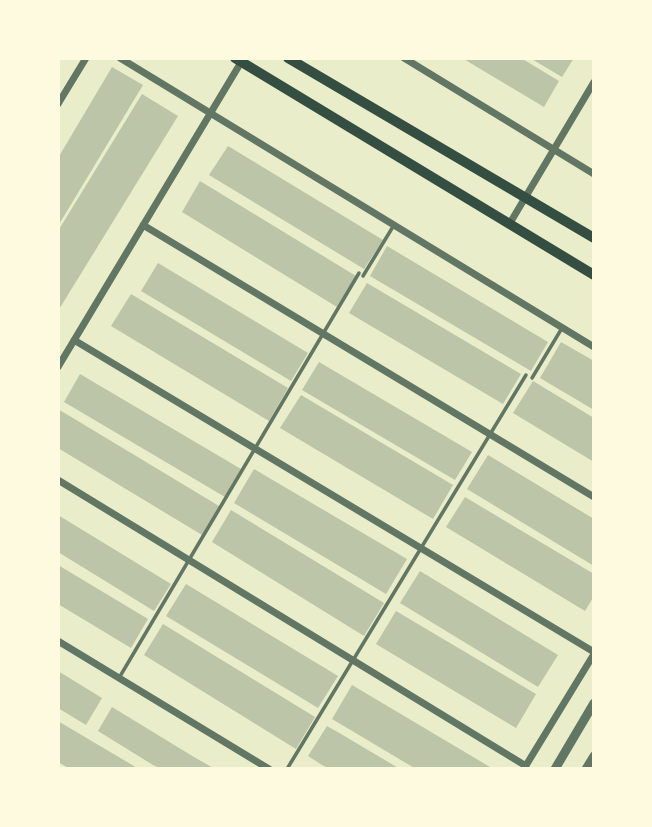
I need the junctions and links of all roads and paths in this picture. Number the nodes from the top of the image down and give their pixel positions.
1 (86, 58) edge
2 (120, 58) edge
3 (288, 58) edge
4 (404, 58) edge
5 (240, 59) edge
6 (594, 82) edge
7 (58, 104) edge
8 (211, 113) junction
9 (554, 149) junction
10 (594, 174) edge
11 (525, 197) junction
12 (510, 223) junction
13 (143, 225) junction
14 (394, 225) junction
15 (594, 238) edge
16 (594, 275) edge
17 (562, 328) junction
18 (323, 334) junction
19 (74, 340) junction
20 (594, 347) edge
21 (58, 367) edge
22 (526, 375) dead end
23 (532, 379) dead end
24 (490, 434) junction
25 (255, 448) junction
26 (58, 480) edge
27 (594, 497) edge
28 (421, 548) junction
29 (188, 560) junction
30 (58, 641) edge
31 (594, 653) edge
32 (353, 660) junction
33 (119, 678) junction
34 (594, 703) edge
35 (594, 756) edge
36 (525, 768) edge
37 (269, 769) edge
38 (287, 769) edge
39 (555, 769) edge
40 (586, 769) edge

1 - 7 street
2 - 8 street
3 - 11 main road
4 - 9 street
5 - 8 street
5 - 12 main road
6 - 9 street
8 - 13 street
8 - 14 street
9 - 10 street
9 - 11 street
11 - 12 street
11 - 15 main road
12 - 16 main road
13 - 18 street
13 - 19 street
14 - 17 street
14 - 18 lane
17 - 20 street
17 - 23 lane
18 - 24 street
18 - 25 lane
19 - 21 street
19 - 25 street
22 - 24 lane
24 - 27 street
24 - 28 lane
25 - 28 street
25 - 29 lane
26 - 29 street
28 - 31 street
28 - 32 lane
29 - 32 street
29 - 33 lane
30 - 33 street
31 - 36 street
32 - 36 street
32 - 38 lane
33 - 37 street
34 - 39 street
35 - 40 street

